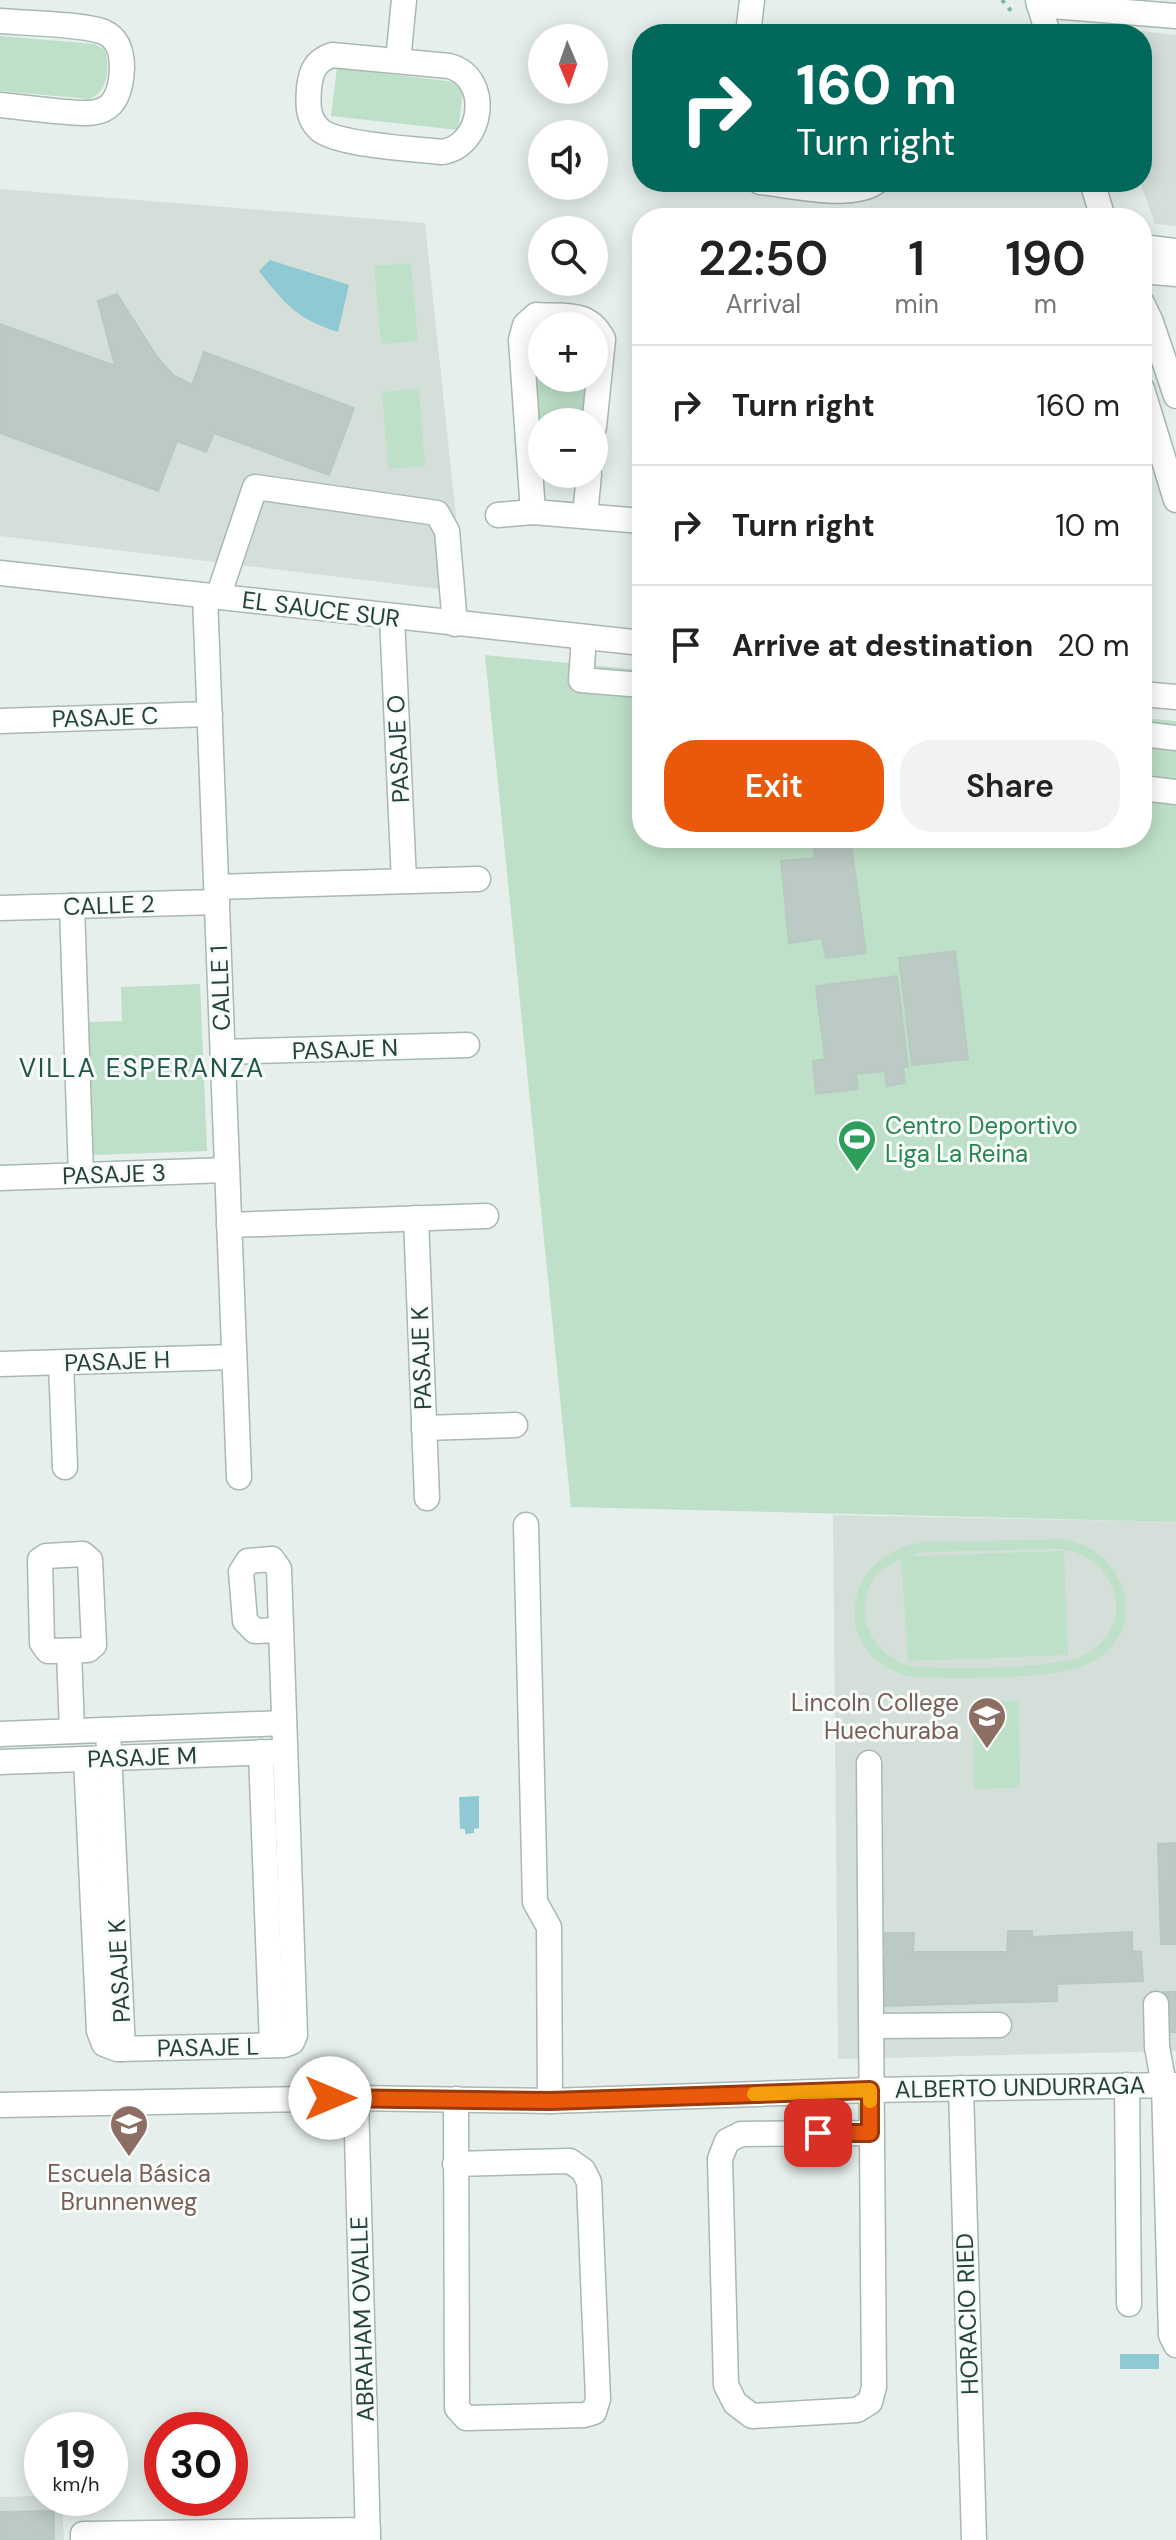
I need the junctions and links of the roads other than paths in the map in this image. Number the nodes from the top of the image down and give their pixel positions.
1 (404, 0) edge
2 (752, 0) edge
3 (1038, 2) edge
4 (1176, 16) edge
5 (0, 21) edge
6 (749, 24) edge
7 (1045, 24) edge
8 (398, 61) junction
9 (0, 105) edge
10 (1152, 248) edge
11 (1176, 251) edge
12 (1152, 272) edge
13 (1176, 274) edge
14 (1152, 325) edge
15 (1176, 396) edge
16 (596, 408) edge
17 (1152, 422) edge
18 (528, 440) edge
19 (531, 488) edge
20 (588, 488) edge
21 (1176, 500) edge
22 (533, 512) junction
23 (498, 515) dead end
24 (585, 516) junction
25 (632, 520) edge
26 (0, 573) edge
27 (211, 596) junction
28 (392, 617) junction
29 (455, 624) junction
30 (584, 637) junction
31 (632, 642) edge
32 (632, 684) edge
33 (1152, 695) edge
34 (1176, 697) edge
35 (210, 714) junction
36 (0, 721) edge
37 (1152, 735) edge
38 (1176, 738) edge
39 (1152, 789) edge
40 (1176, 792) edge
41 (478, 879) dead end
42 (404, 881) junction
43 (217, 894) junction
44 (72, 906) junction
45 (0, 908) edge
46 (467, 1045) dead end
47 (223, 1052) junction
48 (227, 1170) junction
49 (81, 1175) junction
50 (0, 1178) edge
51 (486, 1216) dead end
52 (416, 1218) junction
53 (229, 1225) junction
54 (234, 1357) junction
55 (61, 1363) junction
56 (0, 1364) edge
57 (515, 1425) dead end
58 (424, 1428) junction
59 (65, 1467) dead end
60 (239, 1477) dead end
61 (427, 1498) dead end
62 (526, 1525) dead end
63 (281, 1630) dead end
64 (69, 1651) dead end
65 (284, 1723) junction
66 (108, 1730) junction
67 (72, 1731) junction
68 (0, 1734) edge
69 (273, 1752) junction
70 (98, 1758) junction
71 (0, 1762) edge
72 (869, 1763) dead end
73 (1156, 2004) dead end
74 (999, 2025) dead end
75 (873, 2026) junction
76 (123, 2049) joint
77 (1127, 2085) junction
78 (1170, 2085) edge
79 (961, 2088) junction
80 (870, 2090) junction
81 (356, 2098) junction
82 (456, 2099) junction
83 (550, 2101) junction
84 (0, 2105) edge
85 (870, 2133) junction
86 (455, 2164) junction
87 (1129, 2304) dead end
88 (1176, 2345) edge
89 (308, 2535) edge
90 (368, 2535) edge
91 (83, 2540) edge
92 (974, 2540) edge

1 - 8 street
2 - 6 street
3 - 4 street
3 - 7 street
5 - 9 street
8 - 8 street
10 - 11 street
12 - 13 street
14 - 15 street
16 - 18 street
17 - 21 street
19 - 22 street
20 - 24 street
22 - 23 street
22 - 24 street
24 - 25 street
26 - 27 street, EL SAUCE SUR
27 - 28 street, EL SAUCE SUR
27 - 29 street
27 - 35 street, CALLE 1
28 - 29 street, EL SAUCE SUR
28 - 42 street, PASAJE O
29 - 30 street, EL SAUCE SUR
30 - 31 street, EL SAUCE SUR
30 - 32 street
33 - 34 street
35 - 36 street, PASAJE C
35 - 43 street, CALLE 1
37 - 38 street
39 - 40 street
41 - 42 street
42 - 43 street
43 - 44 street, CALLE 2
43 - 47 street, CALLE 1
44 - 45 street, CALLE 2
44 - 49 street
46 - 47 street, PASAJE N
47 - 48 street, CALLE 1
48 - 49 street, PASAJE 3
48 - 53 street, CALLE 1
49 - 50 street, PASAJE 3
51 - 52 street
52 - 53 street
52 - 58 street, PASAJE K
53 - 54 street, CALLE 1
54 - 55 street, PASAJE H
54 - 60 street, CALLE 1
55 - 56 street, PASAJE H
55 - 59 street
57 - 58 street
58 - 61 street, PASAJE K
62 - 83 street
63 - 65 street
64 - 67 street
65 - 66 street, PASAJE M
65 - 69 street
66 - 67 street, PASAJE M
66 - 70 street, PASAJE K
67 - 68 street, PASAJE M
69 - 70 street, PASAJE M
69 - 76 street, PASAJE L
70 - 71 street, PASAJE M
70 - 76 street, PASAJE K
72 - 75 street
73 - 78 street
74 - 75 street
75 - 80 street
77 - 78 street, ALBERTO UNDURRAGA
77 - 79 street, ALBERTO UNDURRAGA
77 - 87 street
78 - 88 street
79 - 80 street, ALBERTO UNDURRAGA
79 - 92 street, HORACIO RIED
80 - 83 street, ALBERTO UNDURRAGA
80 - 85 street
81 - 82 street, ALBERTO UNDURRAGA
81 - 84 street, ALBERTO UNDURRAGA
81 - 90 street, ABRAHAM OVALLE
82 - 83 street, ALBERTO UNDURRAGA
82 - 86 street
85 - 85 street
86 - 86 street
89 - 90 street
89 - 91 street

